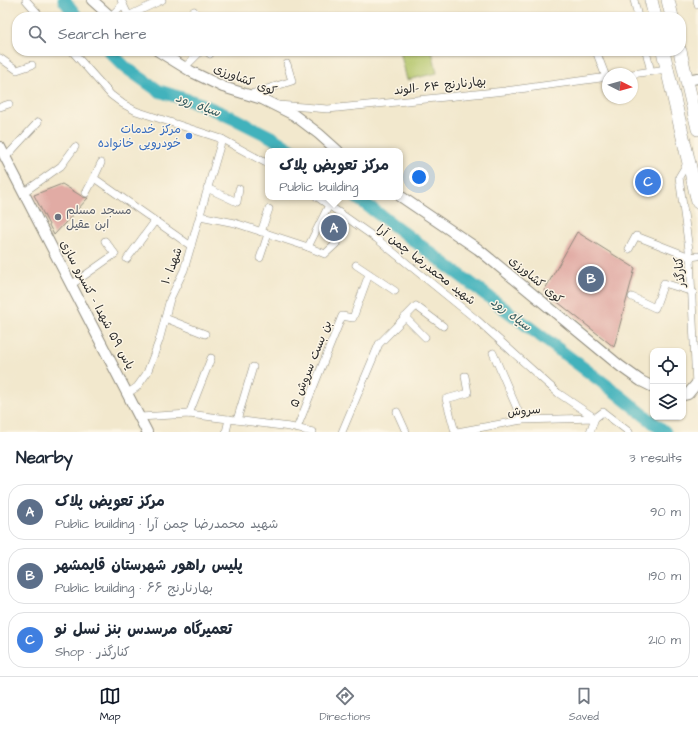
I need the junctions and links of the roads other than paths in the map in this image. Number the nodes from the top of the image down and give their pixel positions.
1 (26, 0) edge
2 (92, 0) edge
3 (162, 0) edge
4 (634, 0) edge
5 (651, 0) edge
6 (668, 0) edge
7 (697, 0) edge
8 (122, 2) edge
9 (698, 5) edge
10 (37, 12) edge
11 (105, 12) edge
12 (114, 12) edge
13 (127, 12) edge
14 (137, 12) edge
15 (637, 12) edge
16 (654, 12) edge
17 (671, 12) edge
18 (76, 56) edge
19 (166, 56) edge
20 (196, 56) edge
21 (598, 56) edge
22 (647, 56) edge
23 (662, 56) edge
24 (682, 56) edge
25 (0, 58) edge
26 (287, 64) dead end
27 (32, 65) dead end
28 (184, 68) junction
29 (603, 68) edge
30 (667, 70) junction
31 (651, 72) junction
32 (638, 73) edge
33 (602, 78) edge
34 (692, 79) edge
35 (248, 95) junction
36 (9, 104) dead end
37 (274, 105) junction
38 (0, 107) edge
39 (38, 122) dead end
40 (698, 129) edge
41 (222, 139) junction
42 (0, 147) edge
43 (75, 147) dead end
44 (335, 148) edge
45 (5, 158) junction
46 (688, 161) junction
47 (265, 162) edge
48 (101, 163) dead end
49 (94, 178) junction
50 (208, 188) junction
51 (239, 188) dead end
52 (24, 192) junction
53 (86, 192) dead end
54 (403, 198) edge
55 (322, 200) edge
56 (698, 202) edge
57 (329, 205) junction
58 (269, 209) dead end
59 (200, 216) junction
60 (155, 221) junction
61 (264, 233) junction
62 (105, 241) dead end
63 (338, 242) dead end
64 (191, 246) junction
65 (308, 247) junction
66 (629, 250) dead end
67 (698, 256) edge
68 (690, 257) junction
69 (260, 258) dead end
70 (127, 259) dead end
71 (356, 265) dead end
72 (368, 274) junction
73 (71, 284) junction
74 (395, 292) dead end
75 (693, 292) junction
76 (632, 297) dead end
77 (405, 317) junction
78 (165, 318) junction
79 (443, 326) dead end
80 (205, 334) dead end
81 (425, 337) dead end
82 (493, 353) dead end
83 (211, 358) dead end
84 (253, 367) dead end
85 (465, 376) dead end
86 (697, 383) edge
87 (650, 386) edge
88 (128, 394) junction
89 (686, 394) edge
90 (397, 412) dead end
91 (189, 414) junction
92 (140, 417) junction
93 (595, 418) junction
94 (229, 419) junction
95 (237, 420) junction
96 (522, 420) junction
97 (292, 429) edge
98 (470, 431) edge
99 (147, 432) edge
100 (226, 432) edge
101 (313, 432) edge
102 (342, 432) edge
103 (406, 432) edge
104 (456, 432) edge
105 (590, 432) edge
106 (629, 432) edge

1 - 10 street
2 - 11 street
3 - 14 street
4 - 15 street
5 - 16 highway
6 - 17 highway
7 - 9 street
8 - 12 street
8 - 13 street
18 - 41 street
19 - 28 street, کوی کشاورزی
20 - 28 street
21 - 29 street
22 - 31 street
23 - 30 highway
24 - 34 highway
25 - 27 street
26 - 35 street
28 - 35 street, کوی کشاورزی
30 - 31 street
30 - 46 highway
31 - 32 street
33 - 37 street, بهارنارنج ۶۴ -الوند
34 - 40 highway
35 - 37 street, کوی کشاورزی
36 - 38 street
37 - 44 street, کوی کشاورزی
39 - 45 street
41 - 47 street
41 - 50 street, شهدا ۱۰
42 - 45 street, یاس ۵۹ شهدا - کنسرو سازی
43 - 52 street
45 - 52 street, یاس ۵۹ شهدا - کنسرو سازی
46 - 56 highway
46 - 68 street, کنارگذر
48 - 49 street
49 - 53 street
49 - 60 street
50 - 51 street
50 - 59 street, شهدا ۱۰
52 - 73 street, یاس ۵۹ شهدا - کنسرو سازی
54 - 87 street, کوی کشاورزی
55 - 57 street, شهید محمدرضا چمن آرا
57 - 65 street
57 - 93 street, شهید محمدرضا چمن آرا
58 - 61 street
59 - 61 street
59 - 64 street, شهدا ۱۰
60 - 64 street
60 - 70 street
61 - 65 street
61 - 69 street
62 - 73 street
63 - 65 street
64 - 78 street, شهدا ۱۰
66 - 68 street
67 - 68 street
68 - 75 street, کنارگذر
71 - 72 street
72 - 74 street
72 - 97 street, بن بست سروش ۵
73 - 88 street, یاس ۵۹ شهدا - کنسرو سازی
75 - 76 street
75 - 86 street, کنارگذر
77 - 79 street
77 - 81 street
77 - 102 street
78 - 80 street
78 - 88 street, شهدا ۱۰
82 - 96 street
83 - 91 street
84 - 95 street
85 - 104 street
86 - 89 street
88 - 92 street, یاس ۵۹ شهدا - کنسرو سازی
90 - 103 street
91 - 92 street
91 - 94 street
92 - 99 street, یاس ۵۹ شهدا - کنسرو سازی
93 - 96 street, سروش
93 - 105 street
93 - 106 street
94 - 95 street
94 - 100 street
95 - 97 street
96 - 98 street, سروش
97 - 101 street
98 - 104 street, سروش

